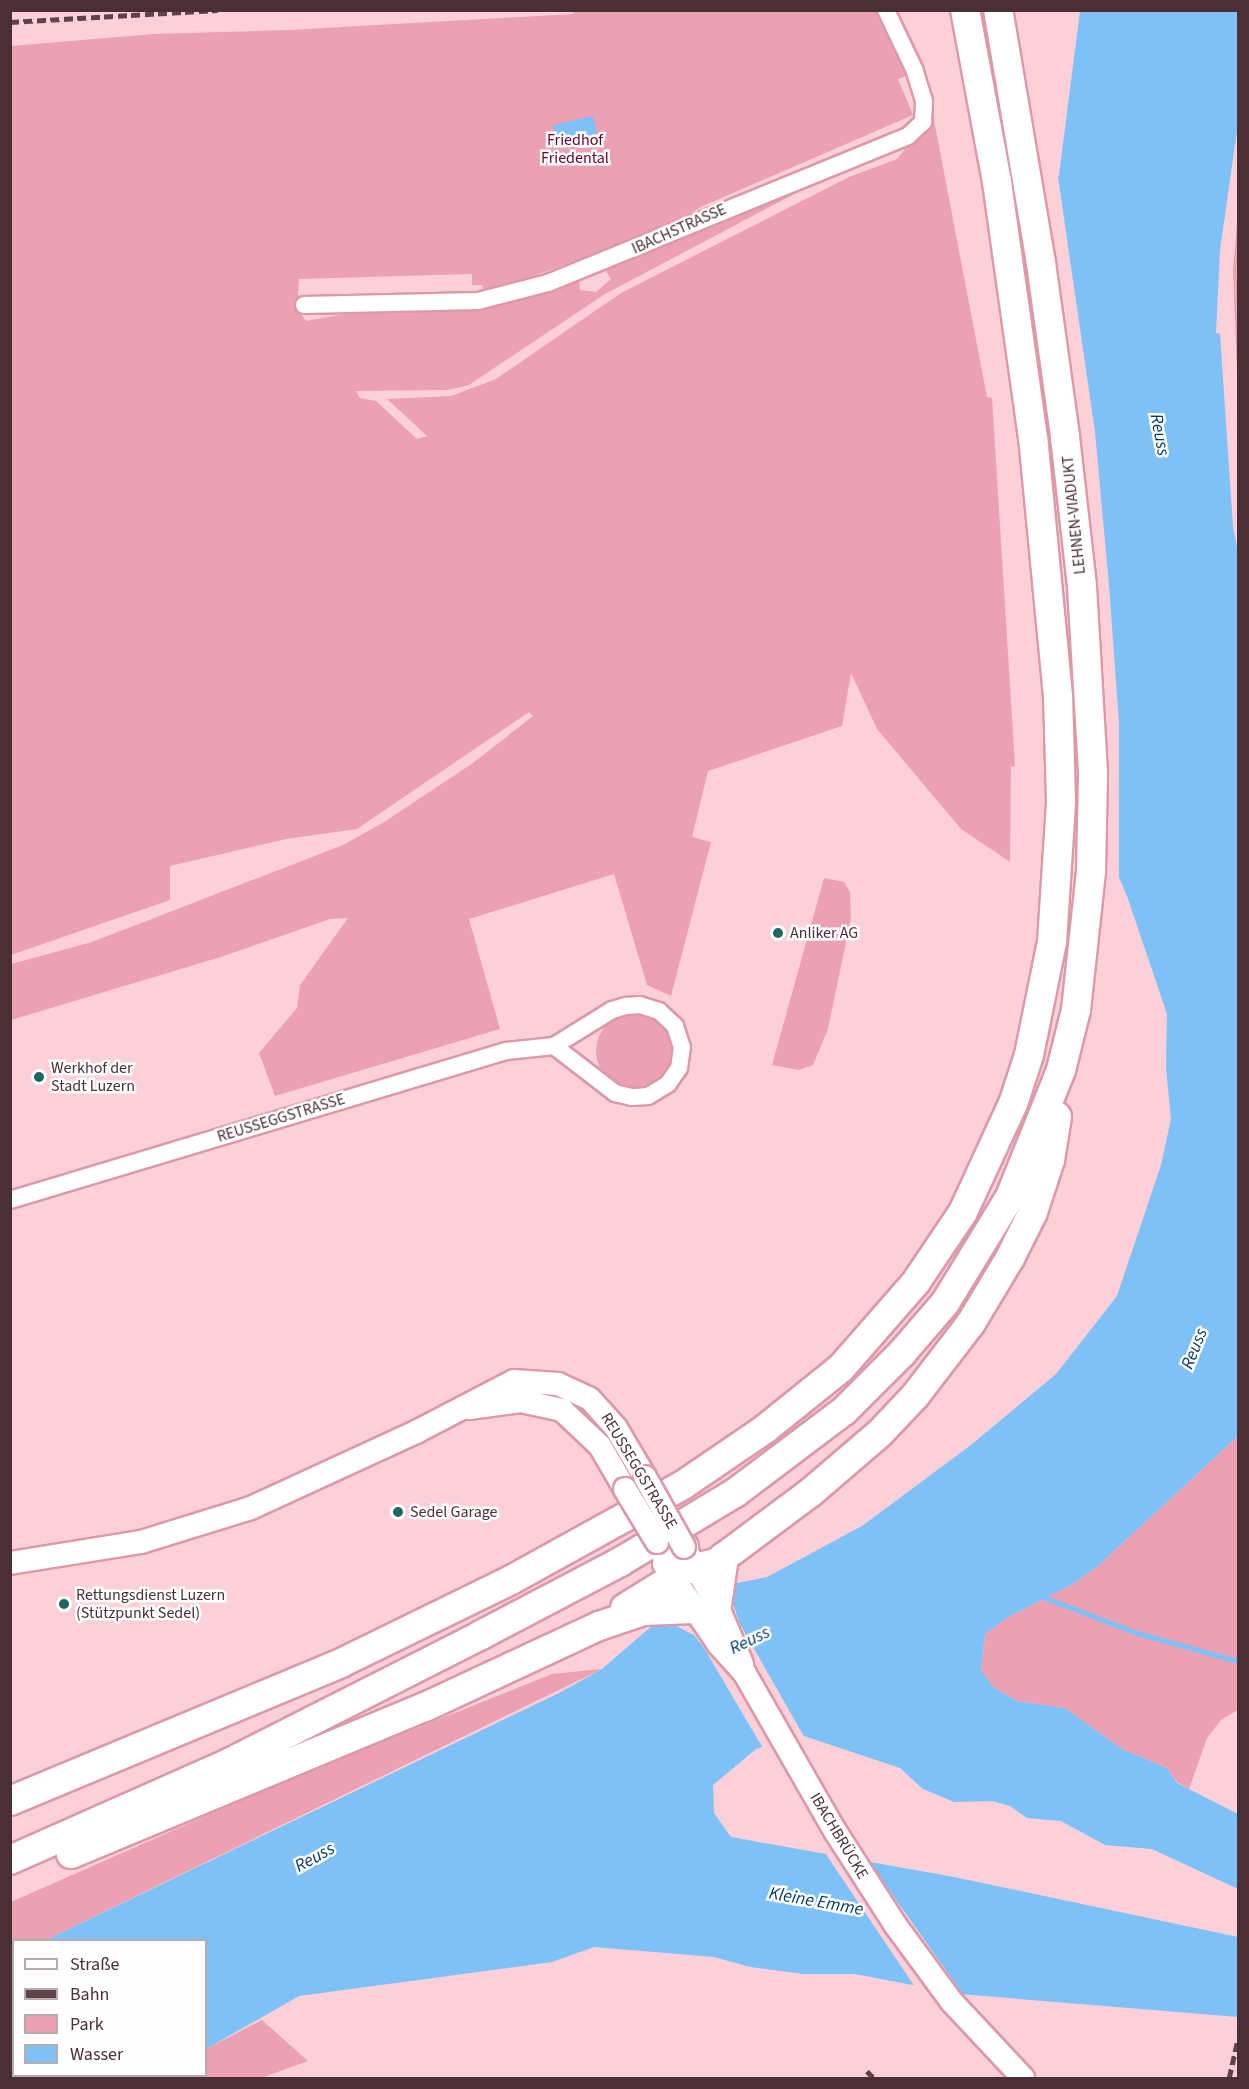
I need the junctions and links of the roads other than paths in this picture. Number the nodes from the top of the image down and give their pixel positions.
1 (886, 10) edge
2 (965, 10) edge
3 (998, 10) edge
4 (304, 305) dead end
5 (554, 1046) junction
6 (1061, 1070) junction
7 (10, 1200) edge
8 (461, 1409) junction
9 (657, 1542) joint
10 (724, 1557) junction
11 (10, 1563) edge
12 (682, 1564) junction
13 (705, 1613) junction
14 (599, 1626) junction
15 (269, 1740) junction
16 (10, 1801) edge
17 (10, 1842) edge
18 (10, 1860) edge
19 (10, 1879) edge
20 (1023, 2079) edge

1 - 4 street, IBACHSTRASSE
2 - 16 highway
3 - 6 highway, LEHNEN-VIADUKT
5 - 5 street, REUSSEGGSTRASSE
5 - 7 street, REUSSEGGSTRASSE
6 - 10 highway
6 - 15 highway
8 - 9 main road, REUSSEGGSTRASSE, bridge
8 - 11 main road, REUSSEGGSTRASSE
8 - 12 main road, REUSSEGGSTRASSE, bridge
9 - 12 highway
10 - 12 highway
10 - 13 highway
12 - 13 main road, REUSSEGGSTRASSE
12 - 14 highway
13 - 14 highway
13 - 20 main road, IBACHBRÜCKE
14 - 19 highway
15 - 17 highway
15 - 18 highway

